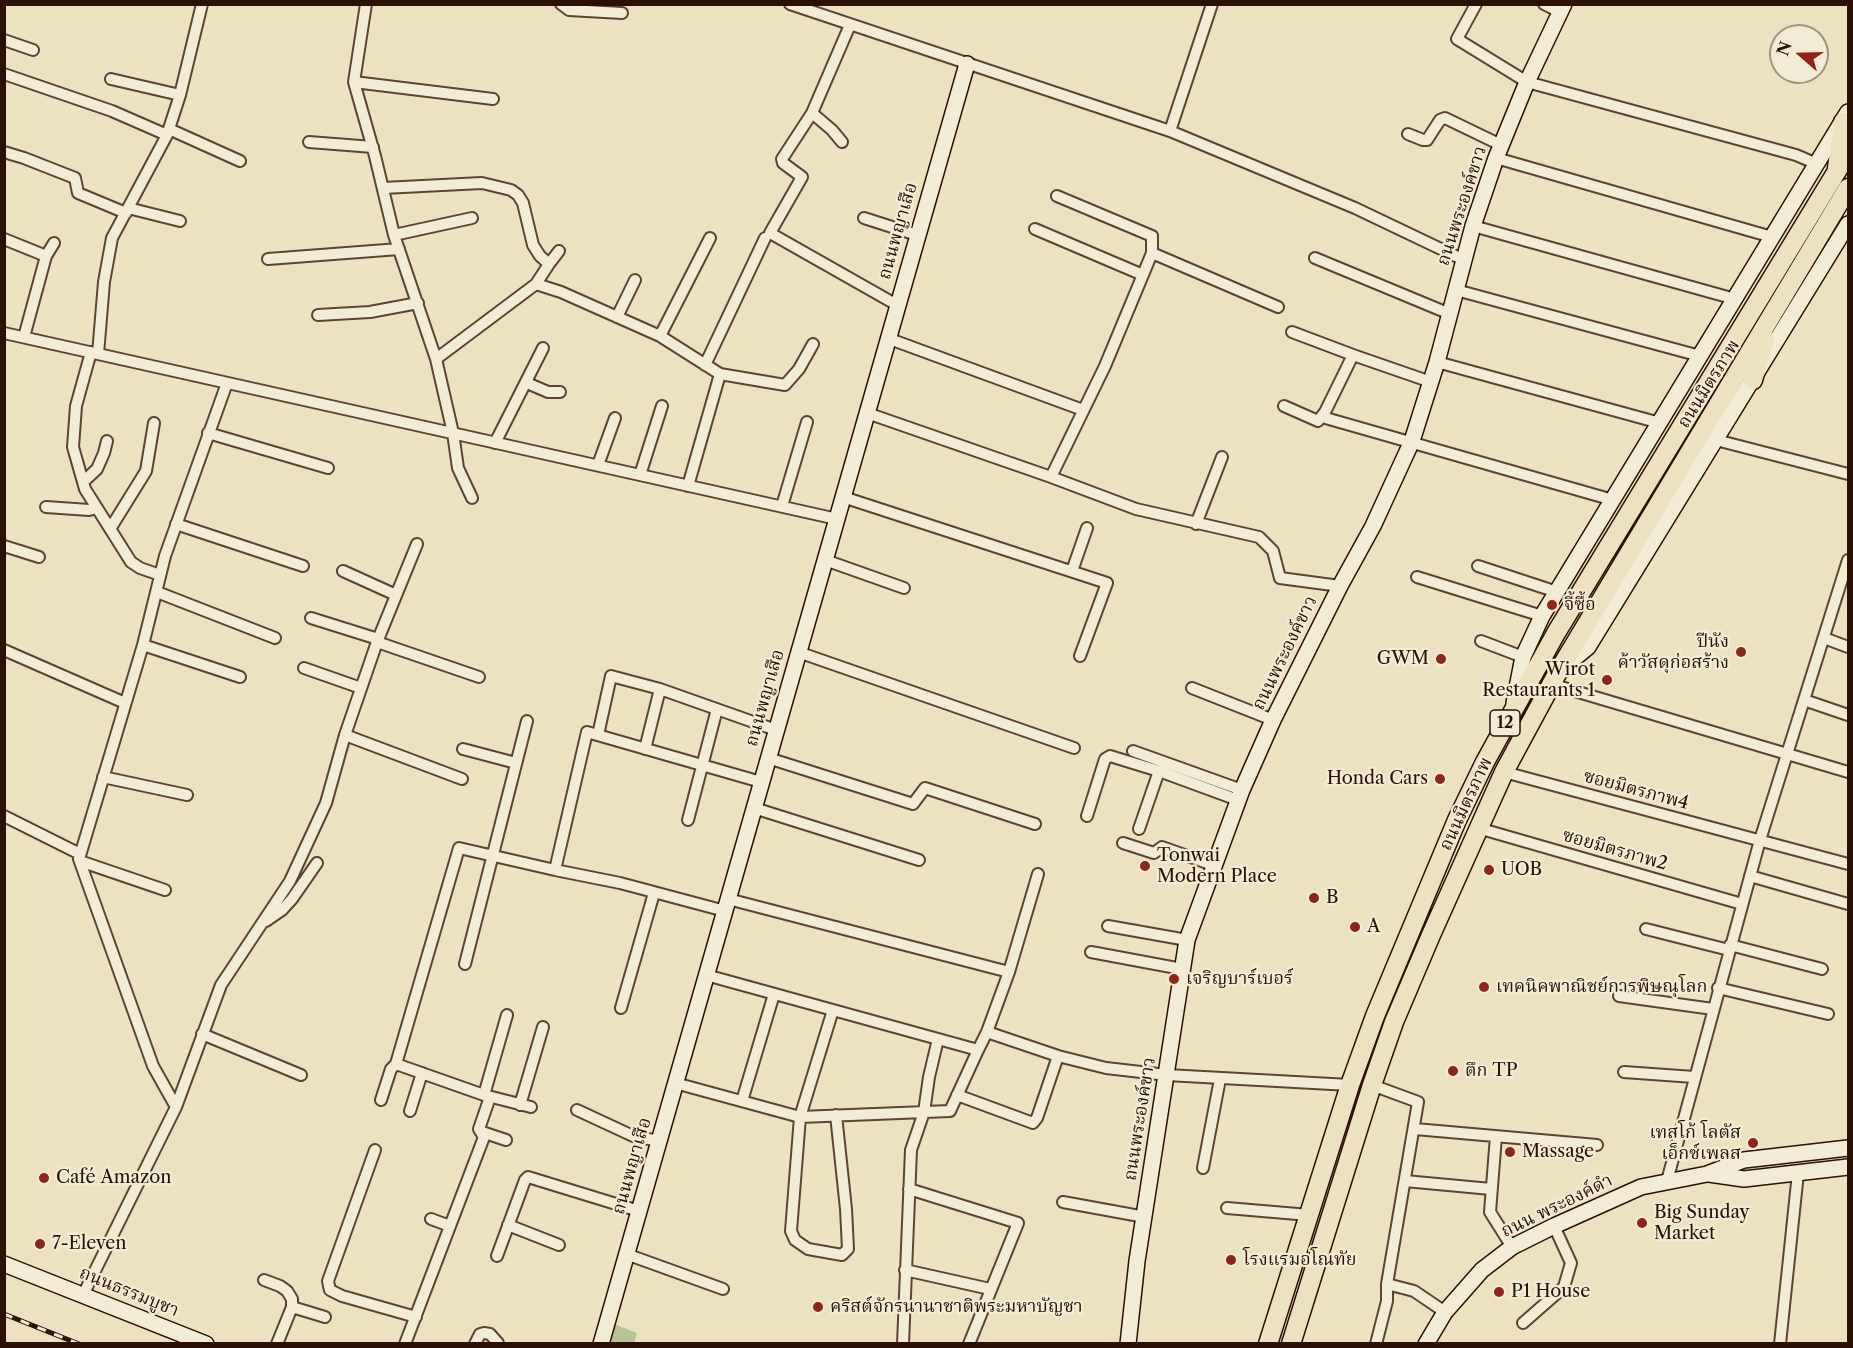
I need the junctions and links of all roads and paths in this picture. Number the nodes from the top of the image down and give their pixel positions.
1 (202, 4) edge
2 (366, 4) edge
3 (561, 4) edge
4 (790, 4) edge
5 (1212, 4) edge
6 (1476, 4) edge
7 (1544, 4) edge
8 (1562, 8) edge
9 (622, 13) dead end
10 (850, 25) junction
11 (4, 40) edge
12 (33, 50) dead end
13 (967, 64) junction
14 (4, 74) edge
15 (111, 79) dead end
16 (354, 82) junction
17 (1527, 82) junction
18 (180, 95) junction
19 (493, 99) dead end
20 (812, 113) junction
21 (1846, 117) edge
22 (1170, 131) junction
23 (168, 132) junction
24 (1408, 134) dead end
25 (309, 142) dead end
26 (842, 142) dead end
27 (373, 147) junction
28 (4, 152) edge
29 (1499, 152) junction
30 (1848, 153) edge
31 (240, 161) dead end
32 (1817, 164) junction
33 (1840, 184) edge
34 (383, 188) junction
35 (1057, 195) dead end
36 (127, 210) junction
37 (472, 218) dead end
38 (864, 218) dead end
39 (180, 221) dead end
40 (1848, 224) edge
41 (1473, 226) junction
42 (1035, 229) dead end
43 (394, 235) junction
44 (917, 235) junction
45 (1773, 237) junction
46 (710, 238) dead end
47 (765, 238) dead end
48 (4, 239) edge
49 (54, 243) dead end
50 (399, 249) junction
51 (559, 251) dead end
52 (1152, 253) junction
53 (46, 256) junction
54 (1315, 258) dead end
55 (268, 259) dead end
56 (1464, 260) junction
57 (549, 264) junction
58 (1143, 275) junction
59 (635, 280) dead end
60 (536, 284) junction
61 (1456, 290) junction
62 (1735, 299) junction
63 (418, 303) junction
64 (897, 305) junction
65 (1278, 307) dead end
66 (1765, 310) junction
67 (1450, 314) junction
68 (318, 315) dead end
69 (617, 317) junction
70 (1292, 332) dead end
71 (4, 333) edge
72 (660, 336) junction
73 (24, 337) junction
74 (887, 338) junction
75 (813, 344) dead end
76 (543, 348) dead end
77 (94, 353) junction
78 (1702, 353) junction
79 (1353, 355) junction
80 (436, 359) junction
81 (1437, 362) junction
82 (705, 365) junction
83 (720, 374) junction
84 (1753, 380) junction
85 (527, 382) junction
86 (1431, 382) junction
87 (227, 383) junction
88 (560, 392) dead end
89 (662, 405) dead end
90 (1284, 406) dead end
91 (1083, 410) junction
92 (867, 413) junction
93 (1322, 417) junction
94 (615, 418) dead end
95 (807, 422) dead end
96 (154, 423) dead end
97 (1659, 423) junction
98 (208, 433) junction
99 (453, 433) junction
100 (1716, 440) junction
101 (107, 441) dead end
102 (1412, 441) junction
103 (495, 442) junction
104 (1222, 456) dead end
105 (598, 465) junction
106 (328, 468) dead end
107 (1848, 474) edge
108 (640, 475) junction
109 (1051, 477) junction
110 (83, 482) junction
111 (688, 486) junction
112 (843, 497) junction
113 (472, 498) dead end
114 (1613, 500) junction
115 (782, 506) junction
116 (46, 507) dead end
117 (97, 508) junction
118 (837, 519) junction
119 (176, 524) junction
120 (1196, 524) junction
121 (1087, 528) dead end
122 (110, 529) junction
123 (417, 544) dead end
124 (4, 546) edge
125 (39, 558) dead end
126 (825, 560) junction
127 (1848, 560) edge
128 (303, 566) dead end
129 (1478, 566) dead end
130 (344, 571) dead end
131 (1072, 571) junction
132 (160, 575) junction
133 (1417, 577) dead end
134 (1845, 585) edge
135 (1340, 586) junction
136 (904, 588) dead end
137 (157, 592) junction
138 (1557, 592) junction
139 (396, 595) junction
140 (1542, 616) junction
141 (311, 618) dead end
142 (275, 638) dead end
143 (1824, 638) junction
144 (377, 641) junction
145 (1481, 641) dead end
146 (143, 645) junction
147 (1848, 647) edge
148 (4, 650) edge
149 (798, 652) junction
150 (1080, 656) dead end
151 (1523, 657) junction
152 (304, 668) dead end
153 (479, 676) dead end
154 (240, 677) dead end
155 (1554, 678) junction
156 (361, 688) junction
157 (1192, 688) dead end
158 (660, 689) junction
159 (1804, 700) junction
160 (125, 703) junction
161 (717, 709) junction
162 (1513, 709) junction
163 (1848, 715) edge
164 (1274, 720) junction
165 (527, 722) dead end
166 (776, 730) junction
167 (345, 735) junction
168 (598, 735) junction
169 (1074, 748) dead end
170 (463, 749) dead end
171 (645, 749) junction
172 (1133, 751) dead end
173 (1787, 754) junction
174 (768, 758) junction
175 (516, 763) junction
176 (703, 765) junction
177 (1159, 771) junction
178 (1504, 772) junction
179 (1848, 772) edge
180 (103, 777) junction
181 (462, 779) dead end
182 (761, 782) junction
183 (187, 795) dead end
184 (1240, 795) junction
185 (754, 808) junction
186 (4, 816) edge
187 (1087, 816) dead end
188 (688, 820) dead end
189 (1035, 824) dead end
190 (1478, 828) junction
191 (1140, 829) dead end
192 (1760, 840) junction
193 (1123, 843) dead end
194 (493, 856) junction
195 (80, 858) junction
196 (919, 860) dead end
197 (317, 863) dead end
198 (1848, 864) edge
199 (1213, 865) junction
200 (555, 870) junction
201 (1038, 874) dead end
202 (1750, 876) junction
203 (165, 890) dead end
204 (654, 893) junction
205 (1742, 904) junction
206 (1848, 904) edge
207 (726, 905) junction
208 (263, 922) junction
209 (1108, 927) dead end
210 (1646, 929) dead end
211 (1187, 940) junction
212 (1730, 948) junction
213 (1091, 952) dead end
214 (465, 964) dead end
215 (1182, 969) junction
216 (1822, 969) dead end
217 (1009, 972) junction
218 (706, 975) junction
219 (1718, 987) junction
220 (774, 994) junction
221 (1619, 996) dead end
222 (621, 1008) dead end
223 (1713, 1009) junction
224 (833, 1010) junction
225 (1828, 1014) dead end
226 (507, 1015) dead end
227 (543, 1027) dead end
228 (987, 1032) junction
229 (202, 1034) junction
230 (938, 1039) junction
231 (978, 1050) junction
232 (1058, 1056) junction
233 (396, 1064) junction
234 (1624, 1072) dead end
235 (422, 1073) junction
236 (301, 1076) dead end
237 (1167, 1076) junction
238 (1694, 1077) junction
239 (1220, 1079) junction
240 (675, 1083) junction
241 (1350, 1085) junction
242 (1372, 1085) junction
243 (957, 1095) junction
244 (487, 1096) junction
245 (381, 1100) dead end
246 (741, 1101) junction
247 (176, 1107) junction
248 (577, 1110) dead end
249 (410, 1111) dead end
250 (924, 1112) junction
251 (836, 1115) junction
252 (800, 1117) junction
253 (1415, 1129) junction
254 (482, 1132) junction
255 (1496, 1136) junction
256 (506, 1140) dead end
257 (659, 1141) junction
258 (1597, 1145) dead end
259 (1848, 1148) edge
260 (375, 1150) dead end
261 (1848, 1167) edge
262 (1203, 1168) dead end
263 (1798, 1173) junction
264 (1707, 1174) junction
265 (1405, 1181) junction
266 (1667, 1181) junction
267 (909, 1189) junction
268 (1491, 1189) junction
269 (1063, 1202) dead end
270 (1227, 1208) dead end
271 (639, 1211) junction
272 (1309, 1215) junction
273 (1145, 1217) junction
274 (431, 1219) dead end
275 (508, 1225) junction
276 (450, 1226) junction
277 (1554, 1226) junction
278 (559, 1245) dead end
279 (1512, 1247) junction
280 (626, 1254) junction
281 (496, 1256) dead end
282 (4, 1264) edge
283 (905, 1270) junction
284 (264, 1280) dead end
285 (1387, 1284) junction
286 (723, 1289) dead end
287 (990, 1289) junction
288 (83, 1295) junction
289 (292, 1307) junction
290 (1445, 1312) junction
291 (326, 1317) dead end
292 (416, 1317) junction
293 (1523, 1323) dead end
294 (498, 1343) edge
295 (206, 1344) edge
296 (277, 1344) edge
297 (405, 1344) edge
298 (475, 1344) edge
299 (601, 1344) edge
300 (903, 1344) edge
301 (969, 1344) edge
302 (1128, 1344) edge
303 (1268, 1344) edge
304 (1291, 1344) edge
305 (1376, 1344) edge
306 (1426, 1344) edge
307 (1780, 1344) edge

1 - 18 street
2 - 16 street
3 - 9 street
4 - 10 street
5 - 22 street
6 - 17 street
7 - 8 street
8 - 17 street, ถนนพระองค์ขาว
10 - 13 street
10 - 20 street
11 - 12 street
13 - 22 street
13 - 44 street, ถนนพญาเสือ
14 - 23 street
15 - 18 street
16 - 19 street
16 - 27 street
17 - 29 street, ถนนพระองค์ขาว
17 - 32 street
18 - 23 street
20 - 26 street
20 - 64 street
21 - 32 street
21 - 33 main road
22 - 56 street
23 - 31 street
23 - 36 street
24 - 29 street
25 - 27 street
27 - 34 street
28 - 36 street
29 - 41 street, ถนนพระองค์ขาว
29 - 45 street
30 - 33 main road, ถนนมิตรภาพ / 12
32 - 45 street
33 - 66 main road, ถนนมิตรภาพ / 12
34 - 43 street
34 - 57 street
35 - 52 street
36 - 39 street
36 - 77 street
37 - 43 street
38 - 44 street
40 - 84 street
41 - 56 street, ถนนพระองค์ขาว
41 - 62 street
42 - 58 street
43 - 50 street
44 - 64 street, ถนนพญาเสือ
45 - 62 street
46 - 72 street
47 - 82 street
48 - 53 street
49 - 53 street
50 - 55 street
50 - 63 street
51 - 57 street
52 - 58 street
52 - 65 street
53 - 73 street
54 - 67 street
56 - 61 street, ถนนพระองค์ขาว
57 - 60 street
58 - 91 street
59 - 69 street
60 - 69 street
60 - 80 street
61 - 67 street, ถนนพระองค์ขาว
61 - 78 street
62 - 78 street
63 - 68 street
63 - 80 street
64 - 74 street, ถนนพญาเสือ
66 - 78 street
66 - 84 main road
66 - 155 main road, ถนนมิตรภาพ / 12
66 - 162 main road, ถนนมิตรภาพ / 12
67 - 81 street, ถนนพระองค์ขาว
69 - 72 street
70 - 79 street
71 - 73 street
72 - 82 street
73 - 77 street
74 - 91 street
74 - 92 street, ถนนพญาเสือ
75 - 83 street
76 - 85 street
77 - 87 street
77 - 110 street
78 - 97 street
79 - 86 street
79 - 93 street
80 - 99 street
81 - 86 street, ถนนพระองค์ขาว
81 - 97 street
82 - 83 street
83 - 111 street
84 - 100 street
85 - 88 street
85 - 103 street
86 - 102 street, ถนนพระองค์ขาว
87 - 98 street
87 - 99 street
89 - 108 street
90 - 93 street
91 - 109 street
92 - 109 street
92 - 112 street, ถนนพญาเสือ
93 - 102 street
94 - 105 street
95 - 115 street
96 - 122 street
97 - 114 street
98 - 106 street
98 - 119 street
99 - 103 street
99 - 113 street
100 - 107 street
100 - 155 street
101 - 110 street
102 - 114 street
102 - 135 street, ถนนพระองค์ขาว
103 - 105 street
104 - 120 street
105 - 108 street
108 - 111 street
109 - 120 street
110 - 117 street
111 - 115 street
112 - 118 street, ถนนพญาเสือ
112 - 131 street
114 - 138 street
115 - 118 street
116 - 117 street
117 - 122 street
118 - 126 street, ถนนพญาเสือ
119 - 128 street
119 - 132 street
120 - 135 street
121 - 131 street
122 - 132 street
123 - 139 street
124 - 125 street
126 - 136 street
126 - 149 street, ถนนพญาเสือ
127 - 134 street
129 - 138 street
130 - 139 street
131 - 150 street
132 - 137 street
133 - 140 street
134 - 143 street
135 - 164 street, ถนนพระองค์ขาว
137 - 142 street
137 - 146 street
138 - 140 street
139 - 144 street
140 - 151 street
141 - 144 street
143 - 147 street
143 - 159 street
144 - 153 street
144 - 156 street
145 - 151 street
146 - 154 street
146 - 160 street
148 - 160 street
149 - 166 street, ถนนพญาเสือ
149 - 169 street
151 - 162 street
152 - 156 street
155 - 173 street
155 - 178 main road, ถนนมิตรภาพ / 12
156 - 167 street
157 - 164 street
158 - 161 street
158 - 168 street
158 - 171 street
159 - 163 street
159 - 173 street
160 - 180 street
161 - 166 street
161 - 176 street
162 - 241 main road, ถนนมิตรภาพ / 12
164 - 184 street, ถนนพระองค์ขาว
165 - 175 street
166 - 174 street, ถนนพญาเสือ
167 - 181 street
167 - 208 street
168 - 171 street
168 - 200 street
170 - 175 street
171 - 176 street
172 - 184 street
173 - 179 street
173 - 192 street
174 - 182 street, ถนนพญาเสือ
174 - 189 street
175 - 194 street
176 - 182 street
176 - 188 street
177 - 184 street
177 - 187 street
177 - 191 street
178 - 190 main road, ถนนมิตรภาพ / 12
178 - 192 street, ซอยมิตรภาพ4
180 - 183 street
180 - 195 street
182 - 185 street, ถนนพญาเสือ
184 - 199 street, ถนนพระองค์ขาว
185 - 196 street
185 - 207 street, ถนนพญาเสือ
186 - 195 street
190 - 205 street, ซอยมิตรภาพ2
190 - 242 main road, ถนนมิตรภาพ / 12
192 - 198 street, ซอยมิตรภาพ4
192 - 202 street
193 - 199 street
194 - 200 street
194 - 214 street
194 - 233 street
195 - 203 street
195 - 247 street
197 - 208 street
199 - 211 street, ถนนพระองค์ขาว
200 - 204 street
201 - 217 street
202 - 205 street
202 - 206 street
204 - 207 street
204 - 222 street
205 - 212 street
207 - 217 street
207 - 218 street, ถนนพญาเสือ
208 - 229 street
209 - 211 street
210 - 212 street
211 - 215 street, ถนนพระองค์ขาว
212 - 216 street
212 - 219 street
213 - 215 street
215 - 237 street, ถนนพระองค์ขาว
217 - 228 street
218 - 220 street
218 - 240 street, ถนนพญาเสือ
219 - 223 street
219 - 225 street
220 - 224 street
220 - 246 street
221 - 223 street
223 - 238 street
224 - 230 street
224 - 252 street
226 - 244 street
227 - 244 street
228 - 231 street
228 - 232 street
229 - 236 street
229 - 247 street
230 - 231 street
230 - 250 street
231 - 243 street
232 - 237 street
232 - 243 street
233 - 235 street
233 - 245 street
234 - 238 street
235 - 244 street
235 - 249 street
237 - 239 street
237 - 273 street, ถนนพระองค์ขาว
238 - 266 street
239 - 241 street
239 - 262 street
240 - 246 street
240 - 257 street, ถนนพญาเสือ
241 - 272 main road, ถนนมิตรภาพ / 12
242 - 253 street
242 - 304 main road, ถนนมิตรภาพ / 12
243 - 250 street
244 - 254 street
246 - 252 street
247 - 288 street
248 - 257 street
250 - 251 street
250 - 267 street
251 - 252 street
251 - 252 street
253 - 255 street
253 - 265 street
254 - 256 street
254 - 276 street
255 - 258 street
255 - 268 street
257 - 271 street, ถนนพญาเสือ
259 - 264 street
260 - 292 street
261 - 263 street
263 - 264 street
263 - 307 street
264 - 266 street, ถนน พระองค์ดำ
265 - 268 street
265 - 285 street
266 - 277 street, ถนน พระองค์ดำ
267 - 283 street
267 - 287 street
268 - 279 street
269 - 273 street
270 - 272 street
271 - 275 street
271 - 280 street, ถนนพญาเสือ
272 - 303 main road, ถนนมิตรภาพ / 12
273 - 302 street, ถนนพระองค์ขาว
274 - 276 street
275 - 278 street
275 - 281 street
276 - 292 street
277 - 279 street, ถนน พระองค์ดำ
277 - 293 street
279 - 290 street, ถนน พระองค์ดำ
280 - 286 street
280 - 299 street, ถนนพญาเสือ
282 - 288 street, ถนนธรรมบูชา
283 - 287 street
283 - 300 street
284 - 289 street
285 - 290 street
285 - 305 street
287 - 301 street
288 - 295 street, ถนนธรรมบูชา
289 - 291 street
289 - 296 street
290 - 306 street, ถนน พระองค์ดำ
292 - 297 street
294 - 298 street

